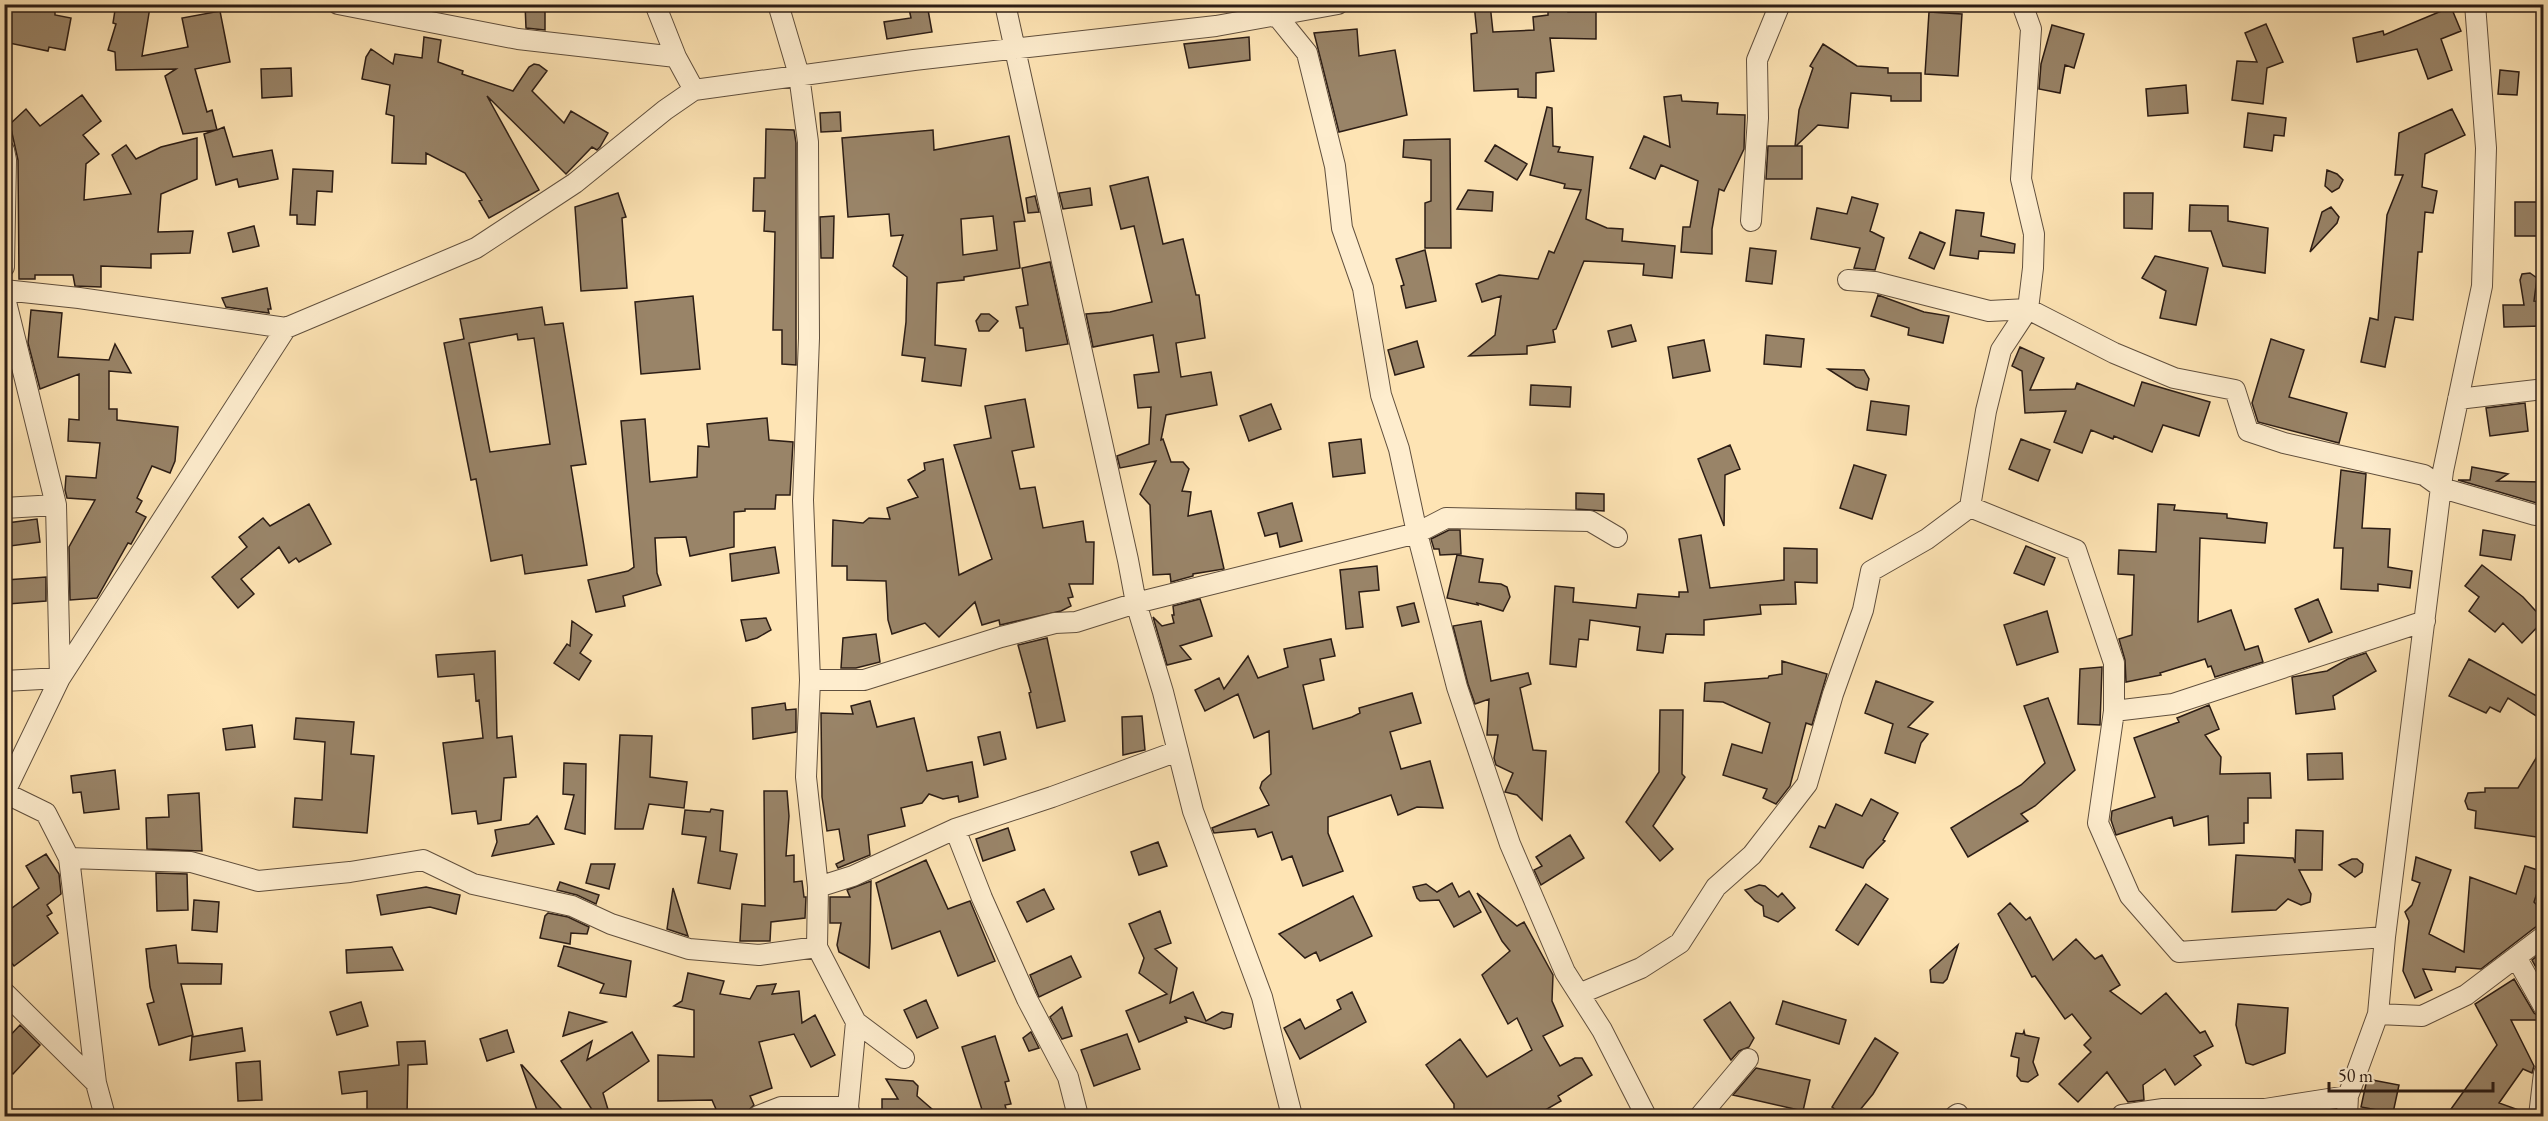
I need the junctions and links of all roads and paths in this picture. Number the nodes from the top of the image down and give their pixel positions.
1 (338, 4) edge
2 (655, 4) edge
3 (778, 4) edge
4 (1005, 4) edge
5 (1338, 4) edge
6 (1780, 4) edge
7 (2022, 4) edge
8 (2475, 4) edge
9 (1277, 10) edge
10 (1015, 49) junction
11 (676, 57) junction
12 (799, 75) junction
13 (694, 90) junction
14 (4, 150) edge
15 (1751, 221) dead end
16 (4, 267) edge
17 (1848, 280) dead end
18 (4, 292) edge
19 (2028, 309) junction
20 (286, 328) junction
21 (2544, 389) edge
22 (2458, 399) junction
23 (2441, 487) junction
24 (56, 505) junction
25 (1970, 507) junction
26 (4, 508) edge
27 (2535, 516) dead end
28 (1417, 533) junction
29 (1617, 537) dead end
30 (1136, 603) junction
31 (2425, 621) junction
32 (60, 678) junction
33 (810, 680) junction
34 (4, 681) edge
35 (2114, 711) junction
36 (1178, 751) junction
37 (5, 793) edge
38 (955, 829) junction
39 (69, 858) junction
40 (818, 887) junction
41 (2544, 936) edge
42 (2385, 937) junction
43 (817, 947) junction
44 (2516, 957) junction
45 (4, 992) edge
46 (1579, 994) junction
47 (2544, 1007) edge
48 (2378, 1014) junction
49 (856, 1022) junction
50 (904, 1058) dead end
51 (1748, 1059) dead end
52 (2544, 1073) edge
53 (96, 1083) junction
54 (2348, 1096) junction
55 (849, 1112) edge
56 (1071, 1114) edge
57 (2122, 1115) edge
58 (105, 1116) edge
59 (758, 1116) edge
60 (1292, 1116) edge
61 (1646, 1116) edge
62 (1700, 1116) edge
63 (2347, 1116) edge
64 (2539, 1116) edge

1 - 11 street
2 - 11 street
3 - 12 street
4 - 10 street
5 - 9 street
6 - 15 street
7 - 19 street
8 - 22 street
9 - 10 street
9 - 28 street
10 - 12 street
10 - 30 street
11 - 13 street
12 - 13 street
12 - 33 street
13 - 20 street
14 - 16 street
17 - 19 street
18 - 20 street
18 - 24 street
19 - 23 street
19 - 25 street
20 - 32 street
21 - 22 street
22 - 23 street
23 - 27 street
23 - 31 street
24 - 26 street
24 - 32 street
25 - 35 street
25 - 46 street
28 - 29 street
28 - 30 street
28 - 46 street
30 - 33 street
30 - 36 street
31 - 35 street
31 - 42 street
32 - 34 street
32 - 37 street
33 - 40 street
35 - 42 street
36 - 38 street
36 - 60 street
37 - 39 street
38 - 40 street
38 - 56 street
39 - 43 street
39 - 53 street
40 - 43 street
41 - 44 street
42 - 48 street
43 - 49 street
44 - 47 street
44 - 48 street
45 - 53 street
46 - 61 street
48 - 54 street
49 - 50 street
49 - 55 street
51 - 62 street
52 - 64 street
53 - 58 street
54 - 57 street
54 - 63 street
55 - 59 street

